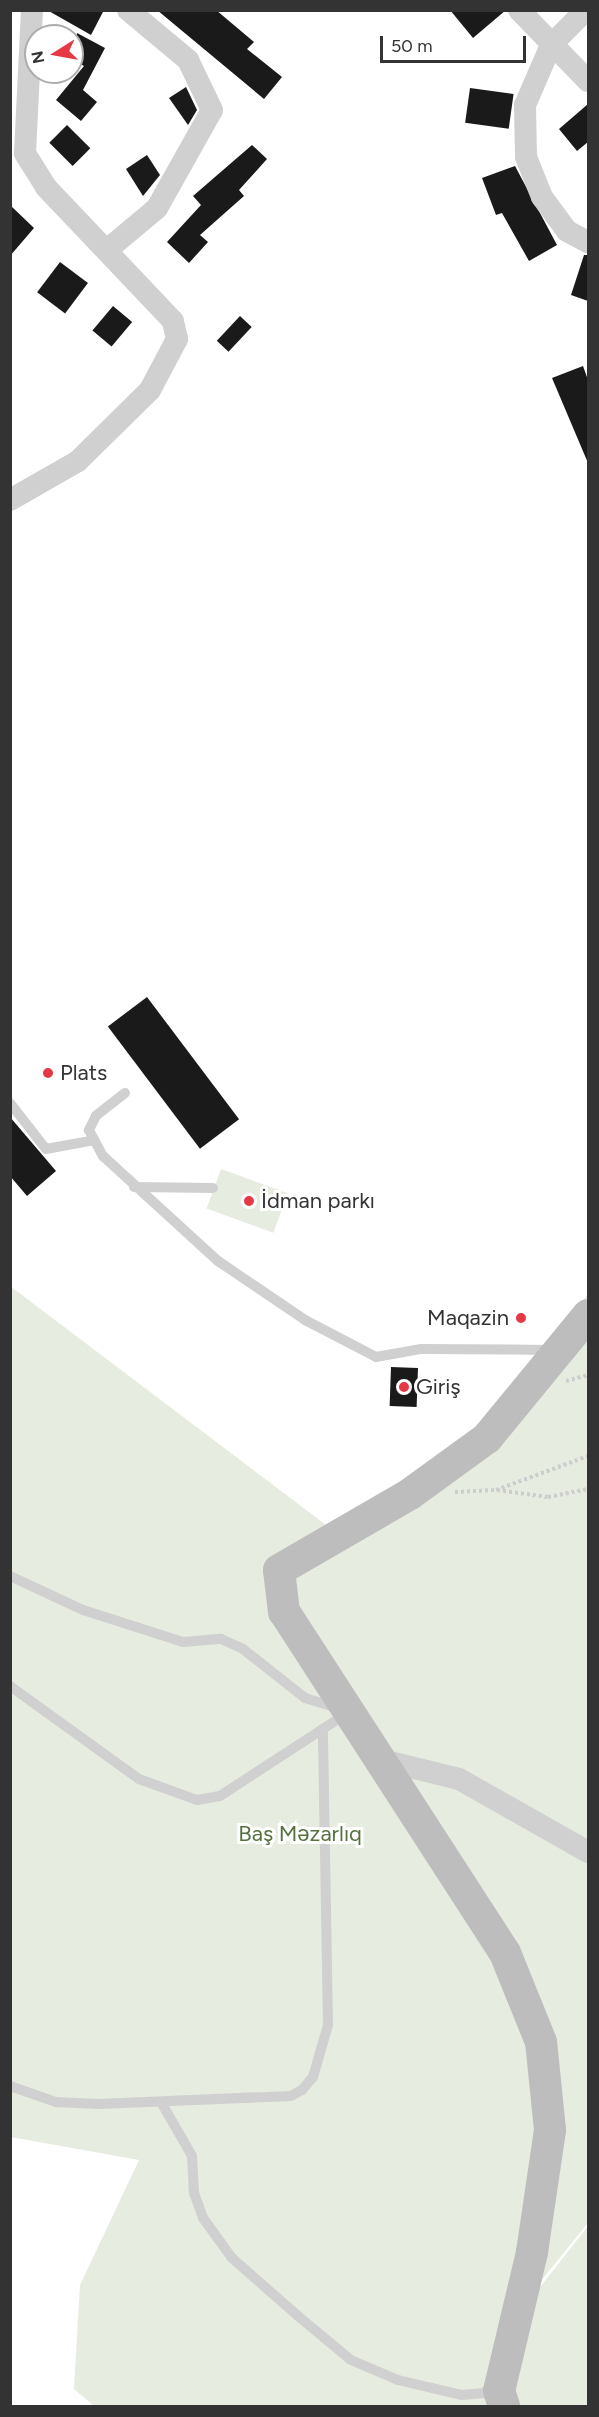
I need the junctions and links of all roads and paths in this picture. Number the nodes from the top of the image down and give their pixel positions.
1 (32, 10) edge
2 (128, 10) edge
3 (519, 10) edge
4 (586, 10) edge
5 (551, 45) junction
6 (588, 81) edge
7 (588, 242) edge
8 (107, 250) junction
9 (10, 500) edge
10 (125, 1093) dead end
11 (10, 1103) edge
12 (90, 1141) junction
13 (134, 1186) junction
14 (213, 1188) dead end
15 (588, 1315) edge
16 (559, 1350) junction
17 (588, 1456) edge
18 (588, 1489) edge
19 (496, 1490) junction
20 (410, 1494) junction
21 (10, 1576) edge
22 (10, 1686) edge
23 (336, 1720) junction
24 (386, 1761) junction
25 (588, 1852) edge
26 (10, 2086) edge
27 (161, 2102) junction
28 (502, 2399) edge

1 - 8 street
2 - 8 street
3 - 5 street
4 - 5 street
5 - 6 street
5 - 7 street
8 - 9 street
10 - 12 lane
11 - 12 lane
12 - 13 lane
13 - 14 lane
13 - 16 lane
15 - 16 street
16 - 20 street
17 - 19 path
18 - 19 path
19 - 20 path
20 - 23 street
21 - 23 lane
22 - 23 lane
23 - 24 street
23 - 27 lane
24 - 25 street
24 - 28 street
26 - 27 lane
27 - 28 lane

